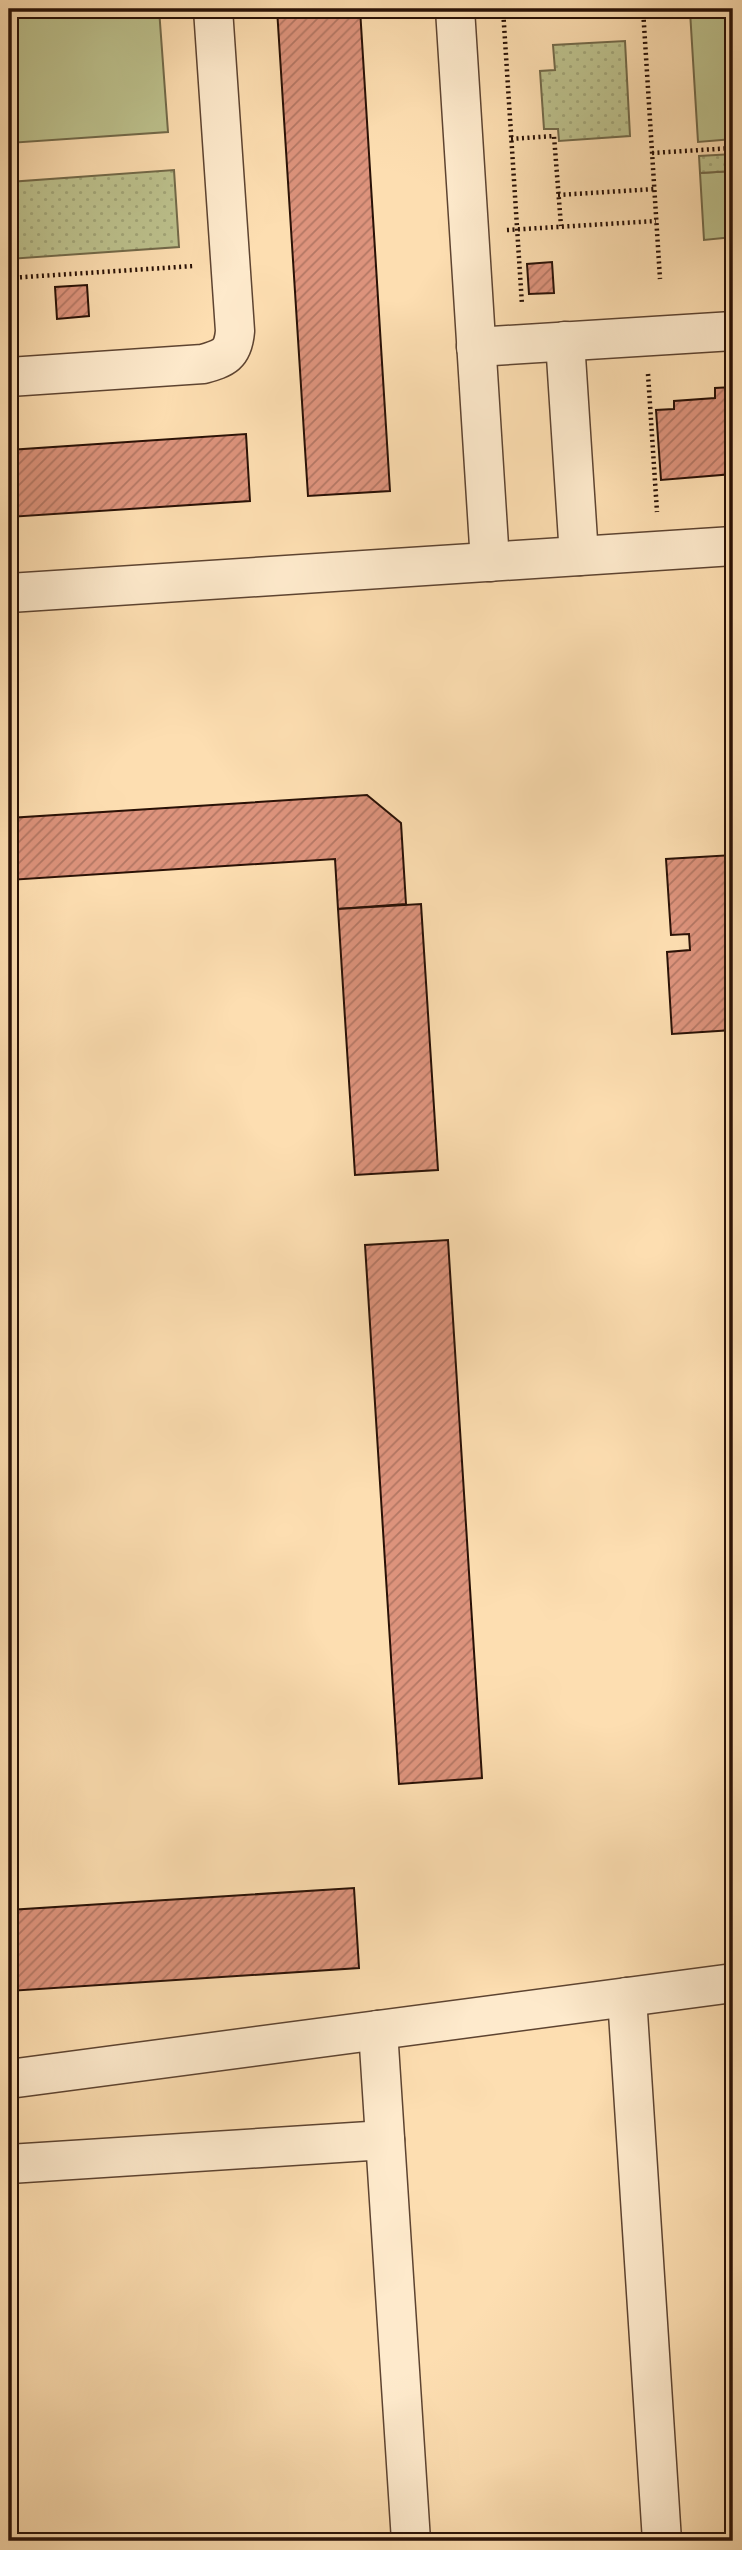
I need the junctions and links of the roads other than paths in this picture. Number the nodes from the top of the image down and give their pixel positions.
1 (213, 9) edge
2 (455, 9) edge
3 (733, 331) edge
4 (565, 341) junction
5 (476, 347) junction
6 (9, 377) edge
7 (733, 546) edge
8 (579, 556) junction
9 (489, 562) junction
10 (9, 593) edge
11 (733, 1983) edge
12 (627, 1997) junction
13 (378, 2030) junction
14 (9, 2079) edge
15 (385, 2140) junction
16 (9, 2164) edge
17 (411, 2541) edge
18 (662, 2541) edge

1 - 6 lane
2 - 5 lane
3 - 4 lane
4 - 5 lane
4 - 8 lane
5 - 9 lane
7 - 8 lane
8 - 9 lane
9 - 10 lane
11 - 12 lane
12 - 13 lane
12 - 18 lane
13 - 14 lane
13 - 15 lane
15 - 16 lane
15 - 17 lane

